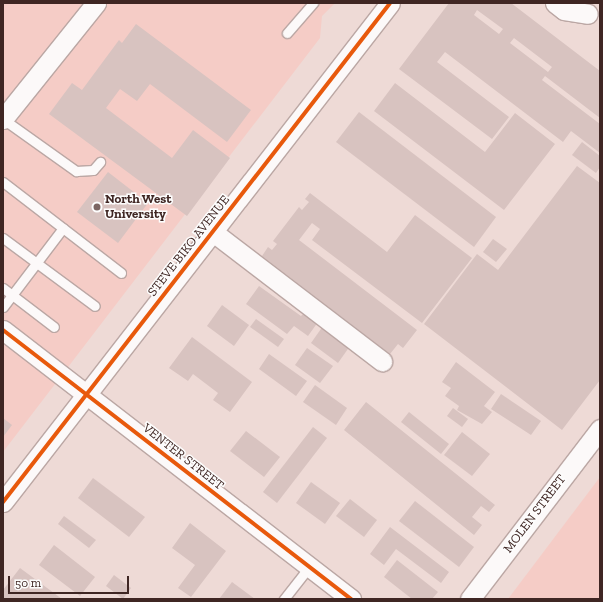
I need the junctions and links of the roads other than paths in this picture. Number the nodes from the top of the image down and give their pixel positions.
1 (96, 3) edge
2 (313, 3) edge
3 (390, 3) edge
4 (555, 3) edge
5 (590, 13) edge
6 (287, 33) dead end
7 (3, 119) edge
8 (100, 162) dead end
9 (3, 182) edge
10 (63, 228) junction
11 (213, 232) junction
12 (3, 238) edge
13 (38, 264) junction
14 (121, 273) dead end
15 (3, 288) edge
16 (14, 296) junction
17 (96, 306) dead end
18 (3, 307) edge
19 (54, 327) dead end
20 (3, 330) edge
21 (382, 361) dead end
22 (86, 395) junction
23 (600, 429) edge
24 (3, 502) edge
25 (309, 567) junction
26 (284, 599) edge
27 (351, 599) edge
28 (470, 599) edge

1 - 7 street
2 - 6 lane
3 - 11 street, STEVE BIKO AVENUE
4 - 5 street
7 - 8 lane
9 - 10 lane
10 - 13 lane
10 - 14 lane
11 - 21 street
11 - 22 street, STEVE BIKO AVENUE
12 - 13 lane
13 - 16 lane
13 - 17 lane
15 - 16 lane
16 - 18 lane
16 - 19 lane
20 - 22 street, VENTER STREET
22 - 24 street, STEVE BIKO AVENUE
22 - 25 street, VENTER STREET
23 - 28 street, MOLEN STREET
25 - 26 lane
25 - 27 street, VENTER STREET

